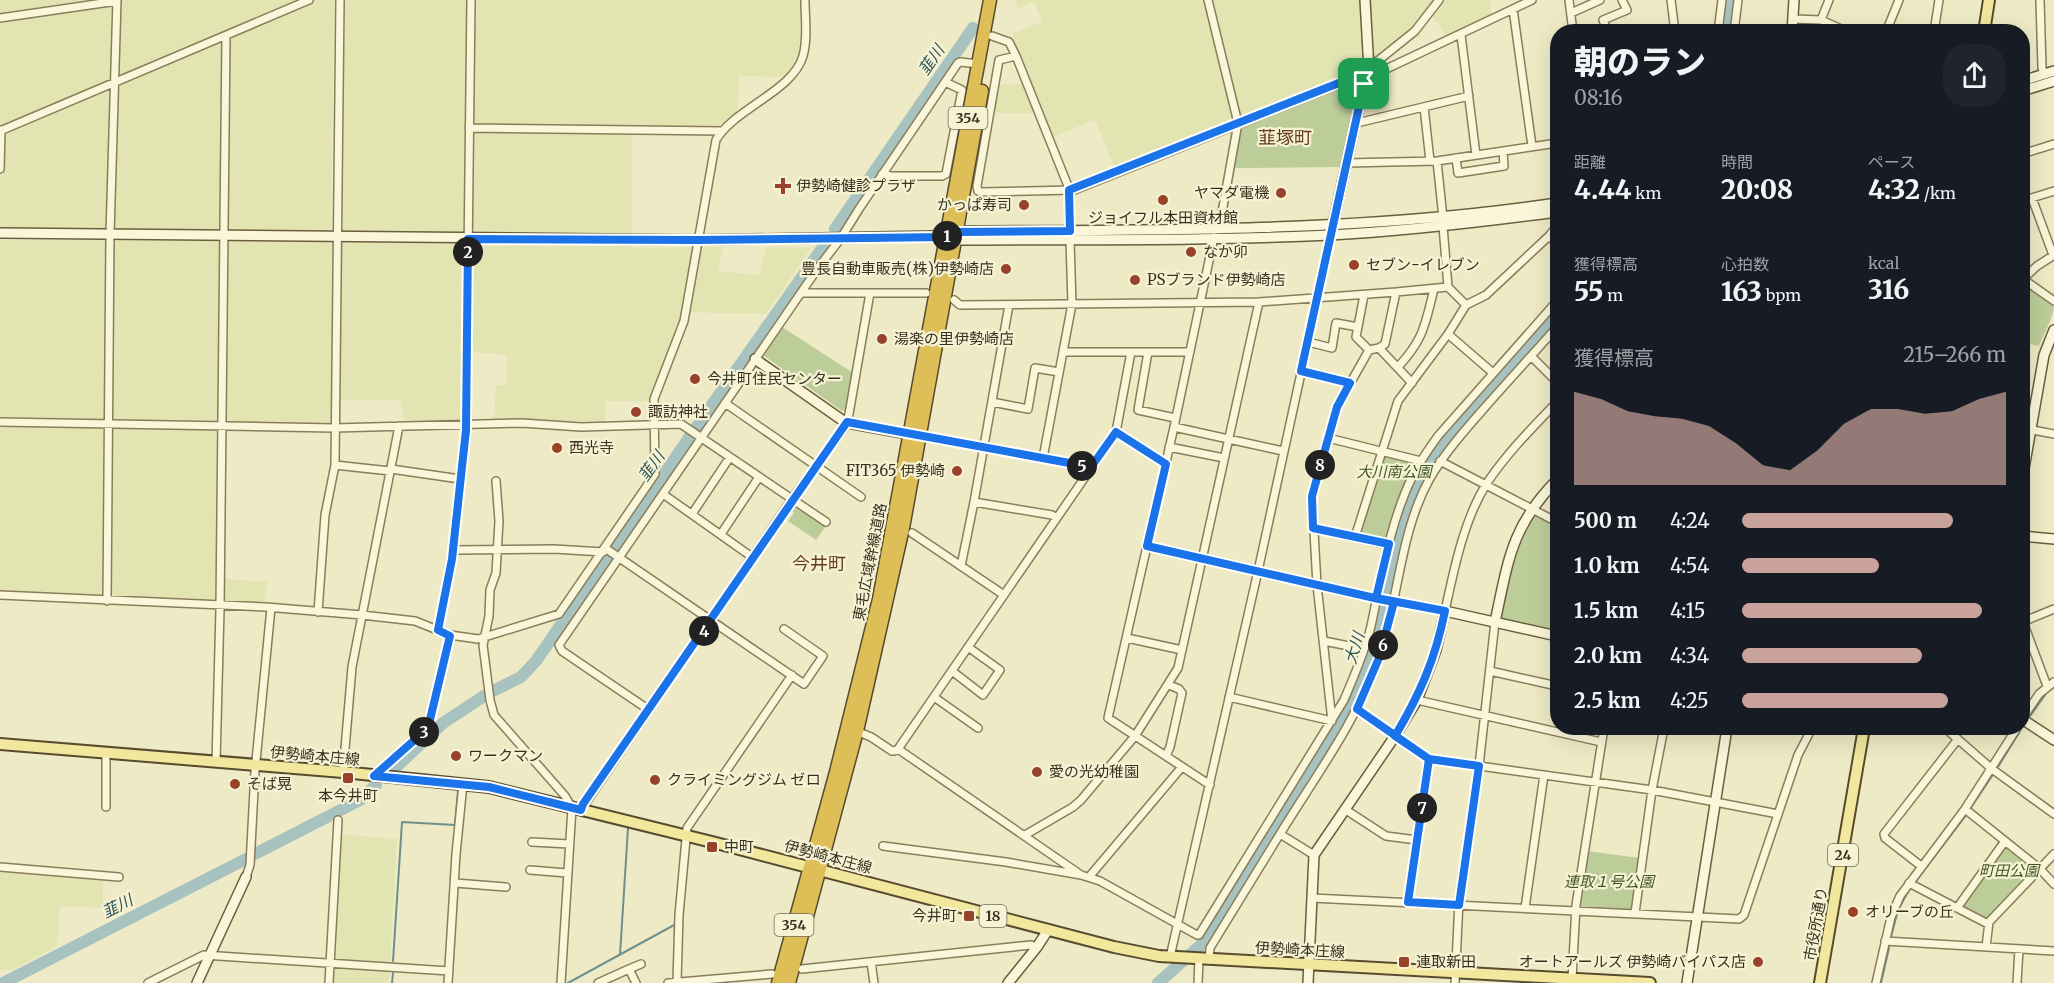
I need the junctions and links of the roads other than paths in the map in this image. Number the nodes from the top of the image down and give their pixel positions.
1 (309, 0) edge
2 (340, 0) edge
3 (471, 0) edge
4 (805, 0) edge
5 (990, 0) edge
6 (998, 0) edge
7 (1208, 0) edge
8 (1365, 0) edge
9 (1439, 0) edge
10 (1532, 0) edge
11 (1569, 0) edge
12 (1600, 0) edge
13 (1622, 0) edge
14 (1671, 0) edge
15 (1722, 0) edge
16 (1738, 0) edge
17 (1794, 0) edge
18 (1829, 0) edge
19 (1899, 0) edge
20 (1939, 0) edge
21 (1989, 0) edge
22 (2040, 0) edge
23 (117, 1) edge
24 (1513, 9) junction
25 (1571, 13) junction
26 (0, 18) edge
27 (1793, 19) junction
28 (1821, 20) junction
29 (1572, 24) edge
30 (1605, 24) edge
31 (1674, 24) edge
32 (1719, 24) edge
33 (1735, 24) edge
34 (1793, 24) edge
35 (1830, 24) edge
36 (1889, 24) edge
37 (1935, 24) edge
38 (1985, 24) edge
39 (1461, 35) junction
40 (225, 36) junction
41 (992, 36) junction
42 (1016, 56) junction
43 (979, 64) junction
44 (2054, 71) edge
45 (1366, 74) junction
46 (2044, 74) junction
47 (2030, 78) edge
48 (2054, 81) edge
49 (115, 82) junction
50 (945, 82) junction
51 (2030, 88) edge
52 (1469, 96) junction
53 (1424, 106) junction
54 (1356, 121) junction
55 (1238, 123) junction
56 (469, 128) junction
57 (1, 130) edge
58 (722, 131) junction
59 (1550, 144) edge
60 (2054, 144) edge
61 (1532, 146) junction
62 (1503, 151) junction
63 (2030, 152) edge
64 (1476, 155) junction
65 (1456, 158) junction
66 (1433, 161) junction
67 (1346, 163) junction
68 (0, 169) edge
69 (882, 174) junction
70 (1069, 190) junction
71 (2054, 191) edge
72 (2032, 198) joint
73 (1550, 204) edge
74 (1550, 213) edge
75 (1443, 222) junction
76 (1332, 230) junction
77 (0, 233) edge
78 (1217, 233) junction
79 (110, 234) junction
80 (224, 236) junction
81 (337, 236) junction
82 (953, 236) junction
83 (1070, 236) junction
84 (1549, 237) edge
85 (841, 238) junction
86 (468, 239) junction
87 (698, 240) junction
88 (2054, 255) edge
89 (2030, 271) edge
90 (2030, 284) edge
91 (1448, 287) junction
92 (1434, 289) junction
93 (1396, 292) junction
94 (801, 293) junction
95 (870, 293) junction
96 (926, 293) dead end
97 (1364, 295) junction
98 (1317, 298) junction
99 (954, 300) dead end
100 (2054, 301) edge
101 (1201, 302) junction
102 (1260, 302) junction
103 (1072, 304) junction
104 (1009, 305) junction
105 (1466, 305) junction
106 (1550, 310) edge
107 (1358, 327) junction
108 (2054, 330) edge
109 (1448, 334) junction
110 (1550, 335) edge
111 (1308, 342) junction
112 (1379, 348) junction
113 (1369, 350) junction
114 (1063, 352) junction
115 (1131, 352) junction
116 (1148, 352) junction
117 (1190, 352) junction
118 (1530, 356) junction
119 (755, 359) junction
120 (1398, 367) junction
121 (1301, 371) junction
122 (1059, 372) junction
123 (1492, 374) junction
124 (1550, 375) edge
125 (1350, 383) junction
126 (1412, 383) junction
127 (992, 402) junction
128 (725, 403) junction
129 (1550, 409) edge
130 (2030, 413) edge
131 (1175, 418) junction
132 (0, 422) edge
133 (847, 422) junction
134 (108, 424) junction
135 (467, 425) junction
136 (221, 426) junction
137 (399, 426) junction
138 (654, 426) junction
139 (1174, 427) junction
140 (334, 428) junction
141 (2030, 430) edge
142 (1116, 432) junction
143 (2054, 434) edge
144 (700, 435) junction
145 (915, 436) junction
146 (1229, 438) junction
147 (1328, 438) junction
148 (1169, 447) junction
149 (984, 448) junction
150 (1382, 450) junction
151 (1283, 451) junction
152 (730, 457) junction
153 (1043, 458) junction
154 (1224, 458) junction
155 (1421, 461) junction
156 (1440, 461) junction
157 (1166, 464) junction
158 (335, 465) junction
159 (815, 466) junction
160 (1091, 467) junction
161 (391, 470) junction
162 (759, 477) junction
163 (460, 479) junction
164 (496, 481) dead end
165 (1486, 485) junction
166 (1550, 488) edge
167 (663, 494) junction
168 (861, 497) dead end
169 (792, 499) junction
170 (974, 502) junction
171 (1531, 509) junction
172 (692, 514) junction
173 (1056, 518) junction
174 (1550, 518) edge
175 (826, 522) dead end
176 (1313, 528) junction
177 (912, 533) dead end
178 (721, 534) junction
179 (1355, 537) junction
180 (2030, 537) edge
181 (2054, 539) edge
182 (1389, 544) junction
183 (1147, 546) junction
184 (498, 549) junction
185 (453, 550) junction
186 (605, 550) junction
187 (617, 556) junction
188 (752, 557) junction
189 (1201, 558) junction
190 (961, 566) junction
191 (1258, 571) junction
192 (1317, 585) junction
193 (0, 595) edge
194 (1004, 595) junction
195 (1378, 598) junction
196 (107, 601) junction
197 (1392, 601) junction
198 (219, 605) junction
199 (271, 608) junction
200 (2054, 609) edge
201 (1445, 611) junction
202 (318, 612) junction
203 (362, 615) junction
204 (2030, 619) edge
205 (711, 620) junction
206 (1495, 622) junction
207 (784, 629) dead end
208 (438, 630) junction
209 (1550, 634) edge
210 (450, 636) junction
211 (483, 638) junction
212 (1126, 638) junction
213 (1324, 641) junction
214 (2030, 641) edge
215 (968, 647) junction
216 (1364, 649) junction
217 (1182, 650) junction
218 (952, 671) junction
219 (1490, 671) junction
220 (792, 675) junction
221 (2054, 682) edge
222 (1550, 684) edge
223 (1169, 685) junction
224 (2047, 686) junction
225 (934, 697) junction
226 (1229, 697) junction
227 (1417, 700) junction
228 (2030, 708) edge
229 (1357, 709) junction
230 (649, 710) junction
231 (1485, 716) junction
232 (1332, 721) junction
233 (2030, 724) edge
234 (978, 728) dead end
235 (852, 730) junction
236 (1550, 731) edge
237 (1570, 735) edge
238 (1602, 735) edge
239 (1663, 735) edge
240 (1726, 735) edge
241 (1808, 735) edge
242 (1863, 735) edge
243 (1953, 735) edge
244 (2013, 735) edge
245 (1135, 736) junction
246 (1395, 736) junction
247 (1958, 739) junction
248 (2054, 740) edge
249 (1601, 742) junction
250 (0, 744) edge
251 (898, 748) junction
252 (106, 753) junction
253 (1166, 756) junction
254 (1429, 759) junction
255 (216, 762) junction
256 (256, 766) junction
257 (1479, 766) junction
258 (1181, 768) junction
259 (1992, 769) junction
260 (343, 772) junction
261 (1544, 775) junction
262 (374, 776) junction
263 (1594, 782) junction
264 (463, 784) junction
265 (1210, 785) junction
266 (1652, 790) junction
267 (1717, 801) junction
268 (106, 807) dead end
269 (576, 809) junction
270 (1965, 809) junction
271 (1346, 810) junction
272 (1778, 814) junction
273 (2054, 814) edge
274 (338, 820) dead end
275 (1280, 834) junction
276 (1025, 835) junction
277 (686, 836) junction
278 (1417, 840) junction
279 (2005, 841) junction
280 (532, 842) dead end
281 (569, 844) junction
282 (883, 846) dead end
283 (2054, 854) edge
284 (1314, 855) junction
285 (1922, 866) junction
286 (0, 867) edge
287 (815, 869) junction
288 (2040, 869) junction
289 (530, 870) dead end
290 (567, 873) junction
291 (1085, 876) junction
292 (119, 877) dead end
293 (246, 877) joint
294 (454, 883) junction
295 (1909, 883) junction
296 (2054, 884) edge
297 (506, 887) dead end
298 (1312, 898) junction
299 (1408, 902) junction
300 (1459, 905) junction
301 (1525, 908) junction
302 (1957, 908) junction
303 (1575, 911) junction
304 (1635, 913) junction
305 (1698, 916) junction
306 (1179, 924) junction
307 (1988, 924) junction
308 (1048, 930) junction
309 (1885, 941) junction
310 (1037, 947) junction
311 (1986, 947) junction
312 (2019, 949) junction
313 (2054, 951) edge
314 (209, 956) junction
315 (1174, 958) junction
316 (1202, 959) junction
317 (871, 962) junction
318 (330, 963) junction
319 (641, 964) dead end
320 (1309, 965) junction
321 (628, 969) junction
322 (802, 969) dead end
323 (449, 971) junction
324 (775, 978) edge
325 (1455, 978) edge
326 (1572, 981) edge
327 (677, 982) edge
328 (148, 983) edge
329 (197, 983) edge
330 (329, 983) edge
331 (448, 983) edge
332 (561, 983) edge
333 (598, 983) edge
334 (636, 983) edge
335 (668, 983) edge
336 (789, 983) edge
337 (874, 983) edge
338 (1008, 983) edge
339 (1198, 983) edge
340 (1308, 983) edge
341 (1650, 983) edge
342 (1687, 983) edge
343 (1820, 983) edge
344 (1876, 983) edge
345 (2017, 983) edge

1 - 40 street
2 - 81 street
3 - 56 street
4 - 58 street
5 - 43 highway, 東毛広域幹線道路 / 354
6 - 41 highway, 東毛広域幹線道路 / 354
7 - 55 street
8 - 45 street
9 - 45 street
10 - 24 street
11 - 25 street
12 - 25 street
13 - 30 street
14 - 31 street
15 - 32 street
16 - 33 street
17 - 27 street
18 - 28 street
19 - 36 street
20 - 37 street
21 - 38 main road
22 - 46 street
23 - 26 street
23 - 49 street
24 - 39 street
24 - 61 street
25 - 29 street
27 - 28 street
27 - 34 street
28 - 35 street
39 - 45 street
39 - 52 street
40 - 49 street
40 - 80 street
41 - 42 street
41 - 82 highway, 東毛広域幹線道路 / 354
42 - 70 street
42 - 70 street
43 - 50 street
43 - 82 highway, 東毛広域幹線道路 / 354
44 - 46 street
45 - 54 street
45 - 55 street
46 - 47 street
48 - 51 street
49 - 57 street
49 - 79 street
50 - 69 street
50 - 69 street
52 - 53 street
52 - 64 street
53 - 54 street
53 - 66 street
54 - 67 street
55 - 70 street
55 - 78 street
56 - 58 street
56 - 86 street
57 - 68 street
58 - 87 street
59 - 61 street
60 - 63 street
61 - 62 street
62 - 64 street
62 - 65 street
64 - 65 street
65 - 66 street
66 - 67 street
66 - 75 street
67 - 76 street
69 - 85 street
70 - 83 street
71 - 72 street
72 - 88 street
73 - 75 street
74 - 75 street
75 - 76 street
75 - 91 street
76 - 78 street
76 - 98 street
77 - 79 street
78 - 83 street
78 - 101 street
79 - 80 street
79 - 134 street
80 - 81 street
80 - 136 street
81 - 86 street
81 - 140 street
82 - 83 street
82 - 85 street
82 - 145 highway, 東毛広域幹線道路 / 354
83 - 103 street
84 - 105 street
85 - 87 street
85 - 94 street
86 - 87 street
86 - 135 street
87 - 138 street
88 - 89 street
90 - 100 street
91 - 92 street
91 - 105 street
92 - 93 street
92 - 120 street
93 - 97 street
93 - 112 street
94 - 95 street
94 - 119 street
95 - 96 street
95 - 133 street
97 - 98 street
97 - 107 street
98 - 102 street
98 - 111 street
99 - 104 street
101 - 102 street
101 - 103 street
101 - 117 street
102 - 146 street
103 - 104 street
103 - 114 street
104 - 127 street
105 - 109 street
106 - 123 street
107 - 111 street
107 - 113 street
108 - 130 street
109 - 123 street
109 - 126 street
110 - 118 street
111 - 121 street
112 - 113 street
112 - 120 street
113 - 125 street
114 - 115 street
114 - 122 street
115 - 116 street
115 - 142 street
116 - 117 street
116 - 131 street
117 - 131 street
118 - 124 street
118 - 156 street
119 - 128 street
119 - 133 street
120 - 126 street
121 - 125 street
121 - 151 street
122 - 127 street
122 - 153 street
123 - 155 street
125 - 147 street
126 - 150 street
127 - 149 street
128 - 144 street
128 - 159 street
129 - 165 street
131 - 139 street
132 - 134 street
133 - 145 street
133 - 159 street
134 - 136 street
134 - 196 street
135 - 137 street
135 - 138 street
135 - 163 street
136 - 140 street
136 - 198 street
137 - 140 street
137 - 161 street
138 - 144 street
138 - 186 street
139 - 146 street
139 - 148 street
140 - 158 street
141 - 143 street
142 - 157 street
142 - 160 street
144 - 152 street
144 - 167 street
145 - 149 street
145 - 235 highway, 東毛広域幹線道路 / 354
146 - 151 street
146 - 154 street
147 - 150 street
147 - 176 street
148 - 154 street
148 - 157 street
149 - 153 street
149 - 170 street
150 - 155 street
150 - 179 street
151 - 191 street
152 - 162 street
152 - 172 street
153 - 160 street
154 - 189 street
155 - 182 street
156 - 165 street
156 - 197 street
157 - 183 street
158 - 161 street
158 - 202 street
159 - 168 street
159 - 169 street
160 - 173 street
161 - 163 street
161 - 203 street
162 - 169 street
162 - 178 street
163 - 185 street
164 - 184 street
165 - 171 street
165 - 201 street
166 - 171 street
167 - 172 street
167 - 187 street
169 - 175 street
169 - 188 street
170 - 173 street
170 - 190 street
171 - 174 street
171 - 206 street
172 - 178 street
173 - 194 street
176 - 179 street
176 - 192 street
177 - 190 street
178 - 188 street
179 - 182 street
180 - 181 street
182 - 195 street
183 - 189 street
183 - 212 street
184 - 185 street
184 - 186 street
184 - 211 street
185 - 208 street
186 - 187 street
186 - 211 street
187 - 205 street
187 - 230 street
188 - 205 street
189 - 191 street
189 - 217 street
190 - 194 street
191 - 192 street
191 - 226 street
192 - 195 street
192 - 213 street
193 - 196 street
194 - 215 street
195 - 197 street
195 - 216 street
196 - 198 street
197 - 201 street
197 - 229 street
198 - 199 street
198 - 255 street
199 - 202 street
199 - 256 street
200 - 204 street
201 - 206 street
201 - 227 street
202 - 203 street
203 - 208 street
203 - 260 street
205 - 220 street
205 - 230 street
206 - 209 street
206 - 219 street
207 - 220 street
208 - 210 street
210 - 211 street
210 - 262 street
211 - 269 street
212 - 217 street
212 - 245 street
213 - 216 street
213 - 232 street
214 - 224 street
215 - 218 street
215 - 218 street
216 - 232 street
217 - 223 street
218 - 225 street
219 - 222 street
219 - 231 street
220 - 277 street
221 - 224 street
223 - 245 street
223 - 253 street
224 - 228 street
225 - 234 street
225 - 251 street
226 - 232 street
226 - 265 street
227 - 231 street
227 - 246 street
229 - 246 street
229 - 275 street
230 - 269 street
231 - 236 street
231 - 257 street
232 - 306 street
233 - 248 street
235 - 251 street
235 - 287 highway, 東毛広域幹線道路 / 354
237 - 249 street
238 - 249 street
239 - 266 street
240 - 267 street
241 - 272 street
242 - 343 main road, 市役所通り / 24
243 - 247 street
244 - 259 street
245 - 253 street
245 - 276 street
246 - 254 street
246 - 271 street
247 - 259 street
247 - 285 street
249 - 263 street
250 - 252 main road, 伊勢崎本庄線 / 18
251 - 276 street
252 - 255 main road, 伊勢崎本庄線 / 18
252 - 268 street
253 - 258 street
254 - 257 street
254 - 278 street
255 - 256 main road, 伊勢崎本庄線 / 18
256 - 260 main road, 伊勢崎本庄線 / 18
256 - 293 street
257 - 261 street
257 - 300 street
258 - 265 street
258 - 291 street
259 - 270 street
259 - 273 street
260 - 262 main road, 伊勢崎本庄線 / 18
261 - 263 street
261 - 301 street
262 - 264 main road, 伊勢崎本庄線 / 18
263 - 266 street
263 - 303 street
264 - 269 main road, 伊勢崎本庄線 / 18
264 - 294 street
265 - 306 street
266 - 267 street
266 - 304 street
267 - 272 street
267 - 305 street
269 - 277 main road, 伊勢崎本庄線 / 18
269 - 281 street
270 - 279 street
270 - 285 street
271 - 278 street
271 - 284 street
272 - 305 street
274 - 318 street
275 - 284 street
275 - 316 street
276 - 291 street
277 - 287 main road, 伊勢崎本庄線 / 18
277 - 327 street
278 - 299 street
279 - 288 street
279 - 302 street
280 - 281 street
281 - 290 street
282 - 291 street
283 - 288 street
284 - 298 street
285 - 295 street
286 - 292 street
287 - 308 main road, 伊勢崎本庄線 / 18
287 - 324 highway, 東毛広域幹線道路 / 354
287 - 336 highway, 東毛広域幹線道路 / 354
288 - 296 street
288 - 307 street
289 - 290 street
290 - 332 street
291 - 306 street
293 - 314 street
294 - 297 street
294 - 323 street
295 - 302 street
295 - 309 street
298 - 299 street
298 - 320 street
299 - 300 street
300 - 301 street
300 - 325 street
301 - 303 street
302 - 307 street
303 - 304 street
303 - 326 street
304 - 305 street
305 - 342 street
306 - 315 street
307 - 311 street
308 - 310 street
308 - 315 main road, 伊勢崎本庄線 / 18
309 - 311 street
309 - 344 street
310 - 317 street
310 - 338 street
311 - 312 street
312 - 313 street
312 - 345 street
314 - 318 street
314 - 328 street
314 - 329 street
315 - 316 main road, 伊勢崎本庄線 / 18
316 - 320 main road, 伊勢崎本庄線 / 18
316 - 339 street
317 - 322 street
317 - 337 street
318 - 323 street
318 - 330 street
319 - 321 street
320 - 325 main road, 伊勢崎本庄線 / 18
320 - 340 street
321 - 333 street
321 - 334 street
323 - 331 street
324 - 327 street
325 - 326 main road, 伊勢崎本庄線 / 18
326 - 341 main road, 伊勢崎本庄線 / 18
327 - 335 street

